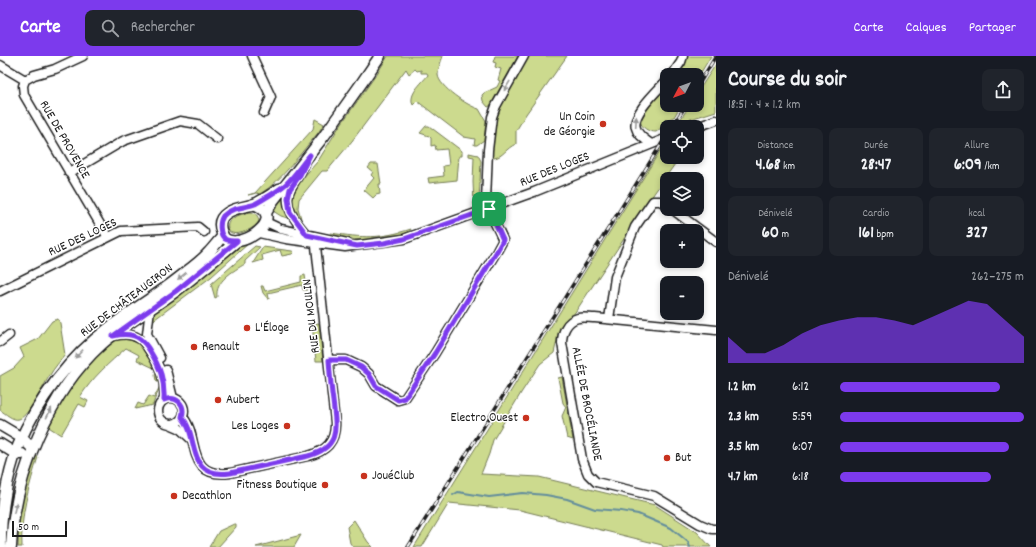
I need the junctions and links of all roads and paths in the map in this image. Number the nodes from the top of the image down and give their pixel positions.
1 (83, 56) edge
2 (252, 56) edge
3 (380, 56) edge
4 (524, 56) edge
5 (683, 56) edge
6 (0, 65) edge
7 (677, 68) edge
8 (25, 80) junction
9 (660, 88) edge
10 (264, 113) dead end
11 (716, 120) edge
12 (704, 124) edge
13 (217, 139) dead end
14 (660, 141) edge
15 (651, 144) junction
16 (310, 155) junction
17 (69, 173) junction
18 (287, 183) junction
19 (660, 201) edge
20 (253, 204) junction
21 (489, 209) junction
22 (681, 216) edge
23 (266, 218) junction
24 (204, 232) dead end
25 (259, 233) junction
26 (108, 236) junction
27 (223, 236) junction
28 (313, 238) junction
29 (237, 241) junction
30 (716, 242) edge
31 (0, 291) edge
32 (150, 309) junction
33 (609, 319) junction
34 (716, 330) edge
35 (9, 334) dead end
36 (113, 336) junction
37 (0, 342) edge
38 (329, 360) junction
39 (173, 398) junction
40 (164, 400) junction
41 (182, 417) junction
42 (0, 425) edge
43 (172, 425) junction
44 (22, 438) junction
45 (191, 440) junction
46 (0, 444) edge
47 (33, 449) junction
48 (16, 454) junction
49 (716, 528) edge
50 (1, 547) edge
51 (11, 547) edge

1 - 8 street
2 - 10 street
3 - 16 main road
4 -> 21 street
5 - 7 street
6 - 8 street
8 - 17 street, RUE DE PROVENCE
15 -> 9 street
11 - 12 street
13 - 17 street
14 - 15 street, RUE DES LOGES
15 - 21 street, RUE DES LOGES
16 - 18 main road
16 - 28 street
17 - 26 street, RUE DE PROVENCE
18 - 20 main road
18 - 23 main road
19 - 33 street
20 - 23 main road
20 - 27 main road
21 - 28 street, RUE DES LOGES
21 - 38 street
22 - 30 street
23 - 25 main road
23 - 28 street, RUE DES LOGES
24 - 26 street, RUE DES LOGES
25 - 28 street, RUE DES LOGES
25 - 29 main road
26 - 31 street, RUE DES LOGES
27 - 29 main road
27 -> 44 main road, RUE DE CHÂTEAUGIRON
28 - 38 street, RUE DU MOULIN
29 - 32 main road, RUE DE CHÂTEAUGIRON
32 - 36 main road, RUE DE CHÂTEAUGIRON
32 - 39 street
33 - 34 street, ALLÉE DE BROCÉLIANDE
33 - 49 street, ALLÉE DE BROCÉLIANDE
35 - 37 street
36 - 40 street
47 -> 36 main road, RUE DE CHÂTEAUGIRON
38 - 45 street, RUE DU MOULIN
39 - 40 street
39 - 41 street
40 - 43 street
41 - 43 street
41 - 45 street, RUE DU MOULIN
42 - 44 main road
43 - 45 street, RUE DU MOULIN
44 - 47 main road
44 - 48 main road, RUE DE CHÂTEAUGIRON
46 - 48 main road
47 - 48 main road
51 -> 47 main road, RUE DE CHÂTEAUGIRON
48 - 50 main road, RUE DE CHÂTEAUGIRON

